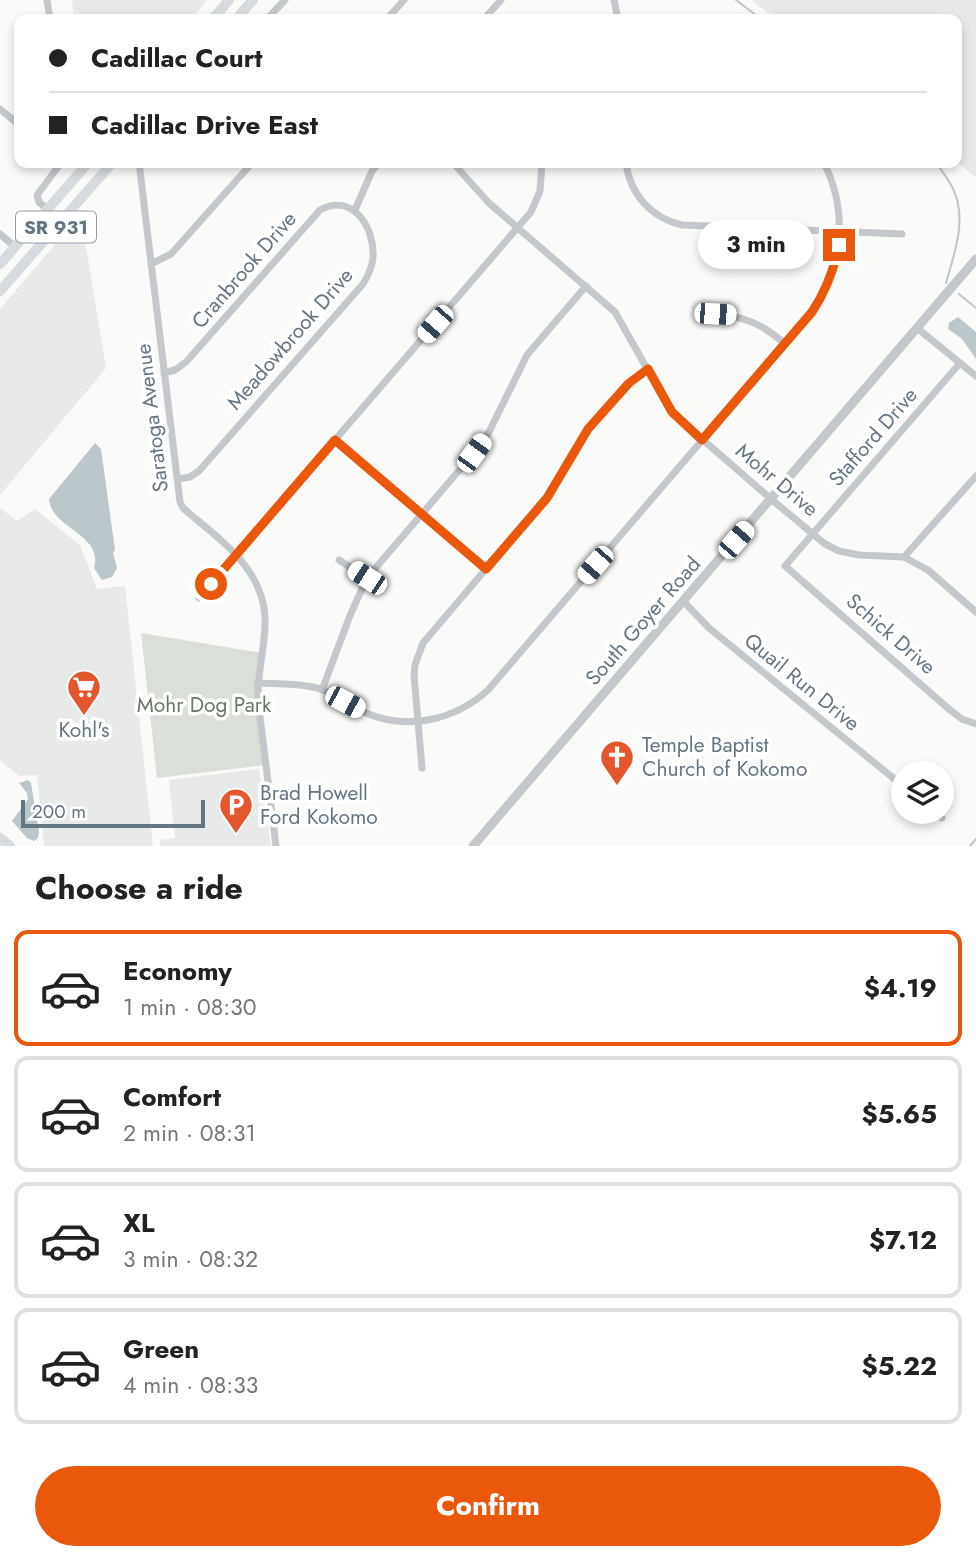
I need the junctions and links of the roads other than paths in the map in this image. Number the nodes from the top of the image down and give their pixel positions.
1 (229, 0) edge
2 (253, 0) edge
3 (285, 0) edge
4 (404, 0) edge
5 (501, 0) edge
6 (217, 14) edge
7 (240, 14) edge
8 (272, 14) edge
9 (391, 14) edge
10 (488, 14) edge
11 (0, 109) edge
12 (14, 121) edge
13 (56, 168) edge
14 (84, 168) edge
15 (108, 168) edge
16 (141, 168) edge
17 (248, 168) edge
18 (375, 168) edge
19 (458, 168) edge
20 (542, 168) edge
21 (627, 168) edge
22 (826, 168) edge
23 (47, 209) junction
24 (355, 210) junction
25 (518, 228) junction
26 (841, 232) junction
27 (0, 234) edge
28 (902, 234) dead end
29 (15, 247) junction
30 (976, 259) edge
31 (0, 264) edge
32 (151, 264) junction
33 (586, 286) junction
34 (0, 291) edge
35 (715, 314) dead end
36 (918, 328) junction
37 (785, 344) junction
38 (960, 363) junction
39 (648, 369) junction
40 (164, 373) junction
41 (976, 376) edge
42 (335, 440) junction
43 (702, 440) junction
44 (976, 476) edge
45 (178, 480) junction
46 (771, 499) junction
47 (422, 514) junction
48 (813, 534) junction
49 (236, 555) junction
50 (904, 557) junction
51 (339, 560) dead end
52 (785, 566) joint
53 (486, 569) junction
54 (367, 578) junction
55 (199, 598) dead end
56 (683, 601) junction
57 (976, 612) edge
58 (257, 683) junction
59 (322, 690) junction
60 (418, 722) junction
61 (976, 724) edge
62 (422, 768) dead end
63 (891, 776) edge
64 (0, 838) edge
65 (10, 846) edge
66 (276, 846) edge
67 (473, 846) edge

1 - 6 main road
2 - 7 main road
3 - 8 street
4 - 9 street
5 - 10 street
11 - 12 street
13 - 23 street
14 - 23 main road, SR 931
15 - 34 main road, SR 931
16 - 32 street, Saratoga Avenue
17 - 32 street
18 - 24 street
19 - 25 street, Mohr Drive
20 - 25 street
21 - 26 street
22 - 26 street
23 - 29 main road, SR 931
24 - 40 street, Cranbrook Drive
24 - 45 street, Meadowbrook Drive
25 - 33 street, Mohr Drive
25 - 42 street
26 - 28 street
26 - 37 street
27 - 29 street
29 - 31 main road, SR 931
30 - 36 street, South Goyer Road
32 - 40 street, Saratoga Avenue
33 - 39 street, Mohr Drive
33 - 47 street
35 - 37 street
36 - 38 street
36 - 46 street, South Goyer Road
37 - 43 street
38 - 41 street
38 - 48 street, Stafford Drive
39 - 43 street, Mohr Drive
39 - 53 street
40 - 45 street, Saratoga Avenue
42 - 47 street
42 - 49 street
43 - 46 street, Mohr Drive
43 - 60 street
44 - 50 street
45 - 49 street, Saratoga Avenue
46 - 48 street, Mohr Drive
46 - 56 street, South Goyer Road
47 - 53 street
47 - 54 street
48 - 50 street, Mohr Drive
48 - 52 street, Stafford Drive
49 - 55 street
49 - 58 street, Saratoga Avenue
50 - 57 street, Mohr Drive
51 - 54 street
52 - 61 street, Schick Drive
53 - 60 street
54 - 59 street
56 - 63 street, Quail Run Drive
56 - 67 street, South Goyer Road
58 - 59 street
58 - 66 street, Saratoga Avenue
59 - 60 street
60 - 62 street
64 - 65 main road

